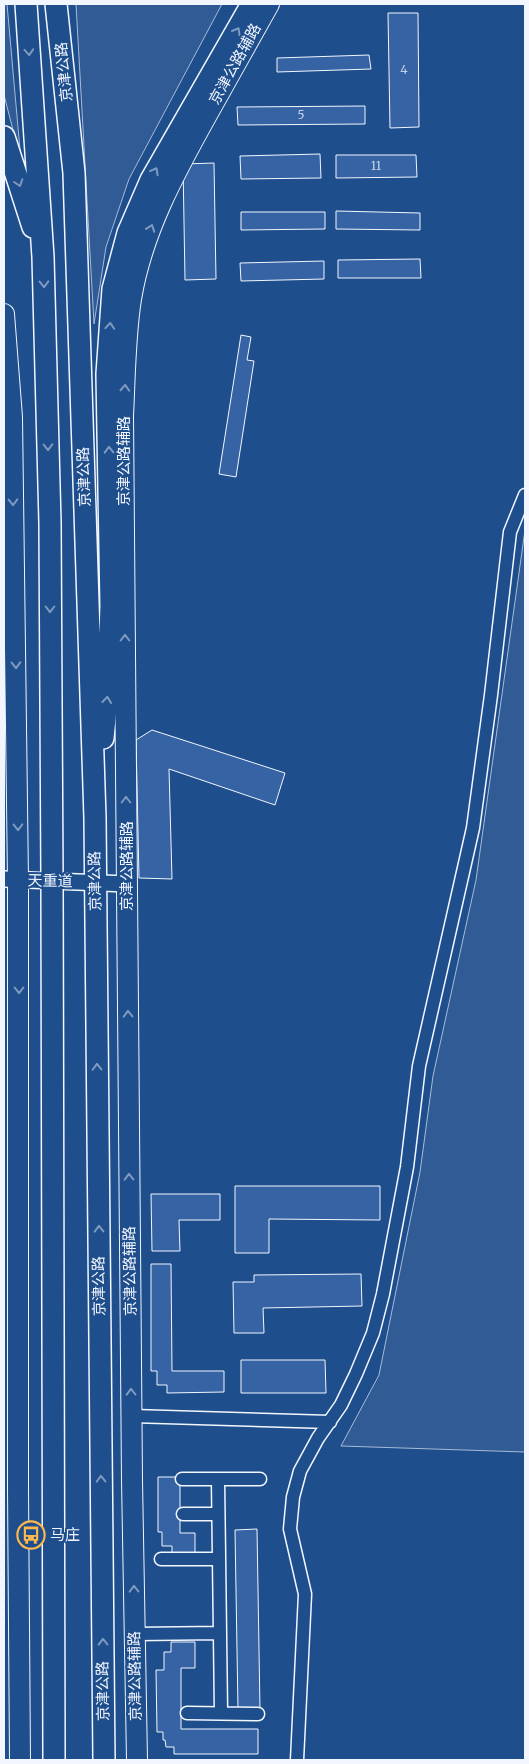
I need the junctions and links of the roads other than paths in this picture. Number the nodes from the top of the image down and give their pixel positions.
1 (26, 4) edge
2 (252, 4) edge
3 (269, 4) edge
4 (59, 11) edge
5 (4, 137) edge
6 (43, 257) junction
7 (4, 314) edge
8 (525, 495) edge
9 (95, 818) junction
10 (11, 880) edge
11 (52, 880) junction
12 (95, 882) junction
13 (127, 884) junction
14 (11, 1345) edge
15 (132, 1416) junction
16 (330, 1422) junction
17 (182, 1479) dead end
18 (218, 1479) junction
19 (260, 1479) dead end
20 (183, 1514) dead end
21 (218, 1514) junction
22 (161, 1559) dead end
23 (218, 1559) junction
24 (220, 1633) junction
25 (135, 1634) junction
26 (187, 1713) dead end
27 (221, 1713) junction
28 (258, 1714) dead end
29 (20, 1760) edge
30 (54, 1760) edge
31 (104, 1760) edge
32 (136, 1760) edge
33 (297, 1760) edge

1 -> 6 highway
9 -> 2 highway
13 -> 3 main road, 京津公路辅路
4 - 9 highway, 京津公路
5 -> 6 highway
6 -> 11 highway
7 -> 10 main road
8 - 16 street
9 - 12 highway, 京津公路
10 - 11 street, 天重道
10 -> 14 main road
11 - 12 street, 天重道
11 - 30 highway
12 - 13 street, 天重道
31 -> 12 highway, 京津公路
15 -> 13 main road, 京津公路辅路
14 - 29 main road
15 - 16 street
25 -> 15 main road, 京津公路辅路
16 - 33 street
17 - 18 street
18 - 19 street
18 - 21 street
20 - 21 street
21 - 23 street
22 - 23 street
23 - 24 street
24 - 25 street
24 - 27 street
25 - 32 main road, 京津公路辅路
26 - 27 street
27 - 28 street

